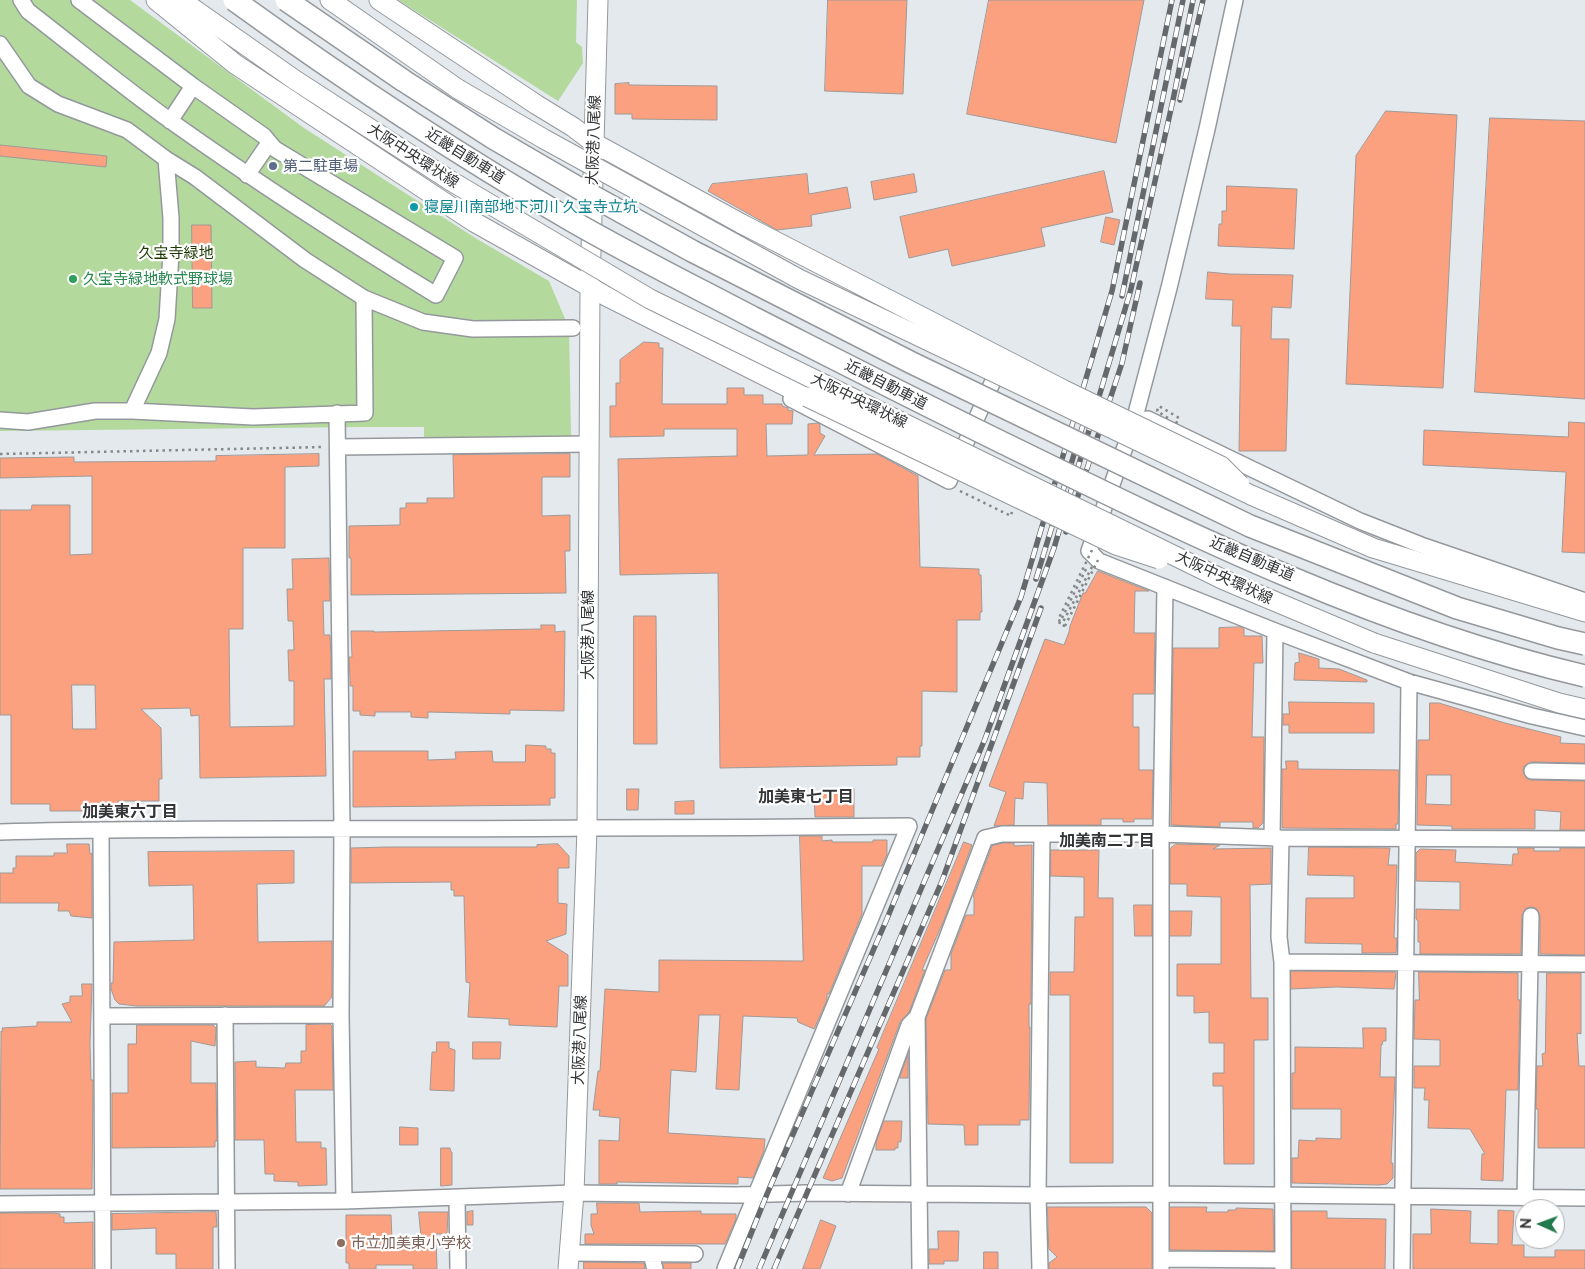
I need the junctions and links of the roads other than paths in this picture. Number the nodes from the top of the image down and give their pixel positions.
1 (21, 0) edge
2 (79, 0) edge
3 (156, 0) edge
4 (181, 0) edge
5 (234, 0) edge
6 (286, 0) edge
7 (330, 0) edge
8 (598, 0) edge
9 (1235, 0) edge
10 (388, 2) edge
11 (0, 44) edge
12 (193, 86) junction
13 (170, 121) junction
14 (269, 143) junction
15 (594, 143) junction
16 (166, 159) junction
17 (247, 175) junction
18 (742, 224) junction
19 (590, 287) junction
20 (364, 298) junction
21 (573, 328) dead end
22 (690, 337) junction
23 (132, 410) junction
24 (0, 420) edge
25 (338, 420) junction
26 (1134, 420) junction
27 (589, 444) junction
28 (338, 446) junction
29 (1251, 495) junction
30 (1224, 580) junction
31 (1165, 587) junction
32 (1585, 601) edge
33 (1585, 612) edge
34 (1275, 632) junction
35 (1585, 644) edge
36 (1585, 676) edge
37 (1409, 682) junction
38 (1585, 709) edge
39 (1585, 728) edge
40 (1532, 770) dead end
41 (1585, 772) edge
42 (342, 828) junction
43 (587, 828) junction
44 (101, 830) junction
45 (0, 832) edge
46 (1042, 834) junction
47 (1162, 834) junction
48 (1277, 838) junction
49 (1407, 838) junction
50 (1585, 839) edge
51 (1530, 916) dead end
52 (1282, 962) junction
53 (1405, 962) junction
54 (1530, 962) junction
55 (1585, 964) edge
56 (341, 1015) junction
57 (102, 1016) junction
58 (225, 1016) junction
59 (917, 1017) junction
60 (574, 1193) junction
61 (756, 1194) junction
62 (848, 1194) junction
63 (1161, 1194) junction
64 (919, 1195) junction
65 (1038, 1196) junction
66 (1283, 1196) junction
67 (1402, 1197) junction
68 (457, 1198) junction
69 (1525, 1198) junction
70 (1585, 1198) edge
71 (344, 1201) junction
72 (227, 1202) junction
73 (103, 1203) junction
74 (0, 1204) edge
75 (651, 1254) junction
76 (695, 1254) dead end
77 (569, 1261) edge
78 (1161, 1264) edge
79 (1283, 1264) edge
80 (103, 1269) edge
81 (227, 1269) edge
82 (458, 1269) edge
83 (655, 1269) edge
84 (725, 1269) edge
85 (920, 1269) edge
86 (1040, 1269) edge
87 (1402, 1269) edge

1 - 13 street
2 - 12 street
3 - 19 main road
4 - 30 main road, 大阪中央環状線, bridge
5 - 36 highway, 近畿自動車道, bridge
6 - 35 highway, 近畿自動車道, bridge
7 - 29 main road, bridge
8 - 15 main road, 大阪港八尾線
9 - 26 street
10 - 15 main road
11 - 16 street
12 - 13 street
12 - 14 street
13 - 17 street
14 - 17 street
14 - 17 street
15 - 18 main road
15 - 19 main road, 大阪港八尾線
16 - 20 street
16 - 23 street
18 - 22 street
18 - 29 main road, bridge
19 - 22 main road
19 - 27 main road, 大阪港八尾線
20 - 21 street
20 - 25 street
22 - 30 main road, bridge
23 - 24 street
23 - 25 street
25 - 28 street
26 - 31 street
26 - 32 street
27 - 28 street
27 - 43 main road, 大阪港八尾線
28 - 42 street
29 - 33 main road, bridge
30 - 38 main road, 大阪中央環状線, bridge
31 - 34 street
31 - 47 street
34 - 37 street
34 - 48 street
37 - 39 street
37 - 49 street
40 - 41 street
42 - 43 street
42 - 44 street
42 - 56 street
43 - 60 main road, 大阪港八尾線
43 - 61 street
44 - 45 street
44 - 57 street
46 - 47 street
46 - 59 street
46 - 65 street
47 - 48 street
47 - 63 street
48 - 49 street
48 - 52 street
49 - 50 street
49 - 53 street
51 - 54 street
52 - 53 street
52 - 66 street
53 - 54 street
53 - 67 street
54 - 55 street
54 - 69 street
56 - 58 street
56 - 71 street
57 - 58 street
57 - 73 street
58 - 72 street
59 - 62 street
59 - 64 street
60 - 61 street
60 - 68 street
60 - 77 main road, 大阪港八尾線
61 - 62 street
61 - 84 street
62 - 64 street
63 - 65 street
63 - 66 street
63 - 78 street
64 - 65 street
64 - 85 street
65 - 86 street
66 - 67 street
66 - 79 street
67 - 69 street
67 - 87 street
68 - 71 street
68 - 82 street
69 - 70 street
71 - 72 street
72 - 73 street
72 - 81 street
73 - 74 street
73 - 80 street
75 - 76 street
75 - 77 street
75 - 83 street
78 - 79 street

